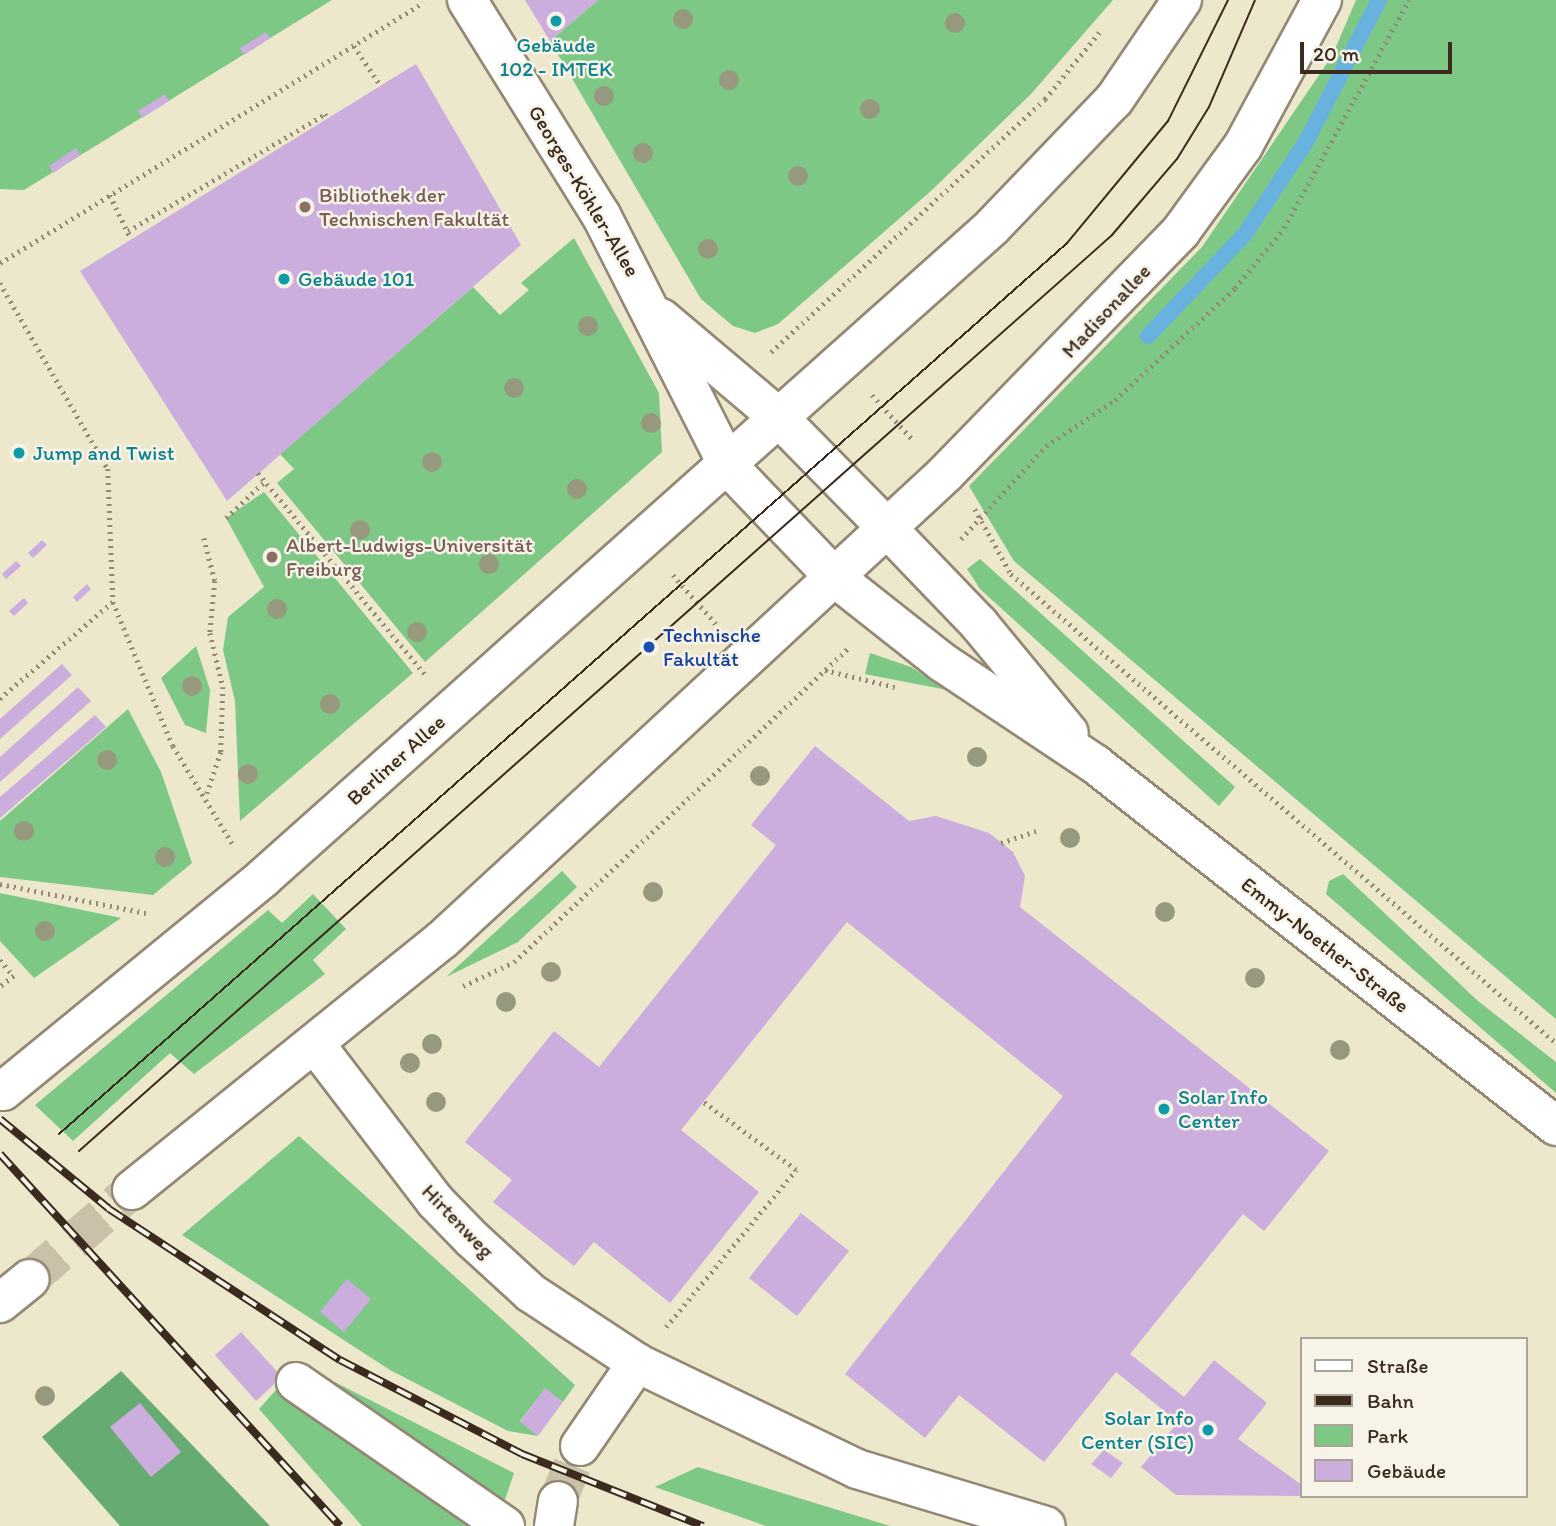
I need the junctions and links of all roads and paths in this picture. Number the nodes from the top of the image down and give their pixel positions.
1 (429, 0) edge
2 (467, 0) edge
3 (1182, 0) edge
4 (1322, 0) edge
5 (1409, 0) edge
6 (1110, 20) dead end
7 (354, 46) junction
8 (381, 86) dead end
9 (328, 119) dead end
10 (110, 195) junction
11 (128, 231) junction
12 (131, 239) dead end
13 (0, 262) edge
14 (0, 283) edge
15 (654, 312) junction
16 (802, 320) dead end
17 (873, 395) dead end
18 (778, 417) junction
19 (912, 439) dead end
20 (729, 467) junction
21 (258, 474) dead end
22 (264, 482) junction
23 (226, 519) dead end
24 (886, 527) junction
25 (204, 538) dead end
26 (643, 541) junction
27 (833, 576) junction
28 (113, 602) junction
29 (744, 657) junction
30 (825, 670) dead end
31 (428, 677) dead end
32 (0, 699) edge
33 (787, 705) junction
34 (1095, 764) junction
35 (206, 795) junction
36 (1038, 830) dead end
37 (1001, 843) dead end
38 (237, 848) dead end
39 (0, 884) edge
40 (154, 915) dead end
41 (0, 960) edge
42 (0, 987) edge
43 (451, 991) dead end
44 (1556, 1043) edge
45 (314, 1044) junction
46 (3, 1091) dead end
47 (703, 1102) dead end
48 (1556, 1126) edge
49 (132, 1190) tunnel mouth
50 (30, 1279) tunnel mouth
51 (0, 1303) edge
52 (637, 1363) junction
53 (296, 1382) dead end
54 (580, 1446) tunnel mouth
55 (505, 1526) edge
56 (1046, 1526) edge

1 - 7 path
2 - 15 main road, Georges-Köhler-Allee
3 - 18 main road
4 - 24 main road, Madisonallee
5 - 44 path
6 - 16 path
7 - 8 path
7 - 10 path
9 - 11 path
10 - 11 path
10 - 13 path
11 - 12 path
14 - 28 path
15 - 18 main road, Georges-Köhler-Allee
15 - 20 main road, Georges-Köhler-Allee
17 - 19 path
18 - 20 main road, Berliner Allee
18 - 24 main road, Georges-Köhler-Allee
20 - 26 main road, Berliner Allee
20 - 27 main road, Georges-Köhler-Allee
21 - 22 path
22 - 23 path
22 - 31 path
24 - 27 main road, Madisonallee
24 - 34 main road, Emmy-Noether-Straße
25 - 35 path
26 - 29 path
26 - 46 main road, Berliner Allee
27 - 29 main road
27 - 34 main road, Emmy-Noether-Straße
28 - 32 path
28 - 35 path
29 - 33 path
29 - 45 main road
30 - 33 path
33 - 43 path
34 - 48 main road, Emmy-Noether-Straße
35 - 38 path
36 - 37 path
39 - 40 path
41 - 42 path
45 - 49 main road
45 - 52 main road, Hirtenweg
47 - 52 path
50 - 51 main road
52 - 54 main road
52 - 56 main road, Hirtenweg
53 - 55 main road

